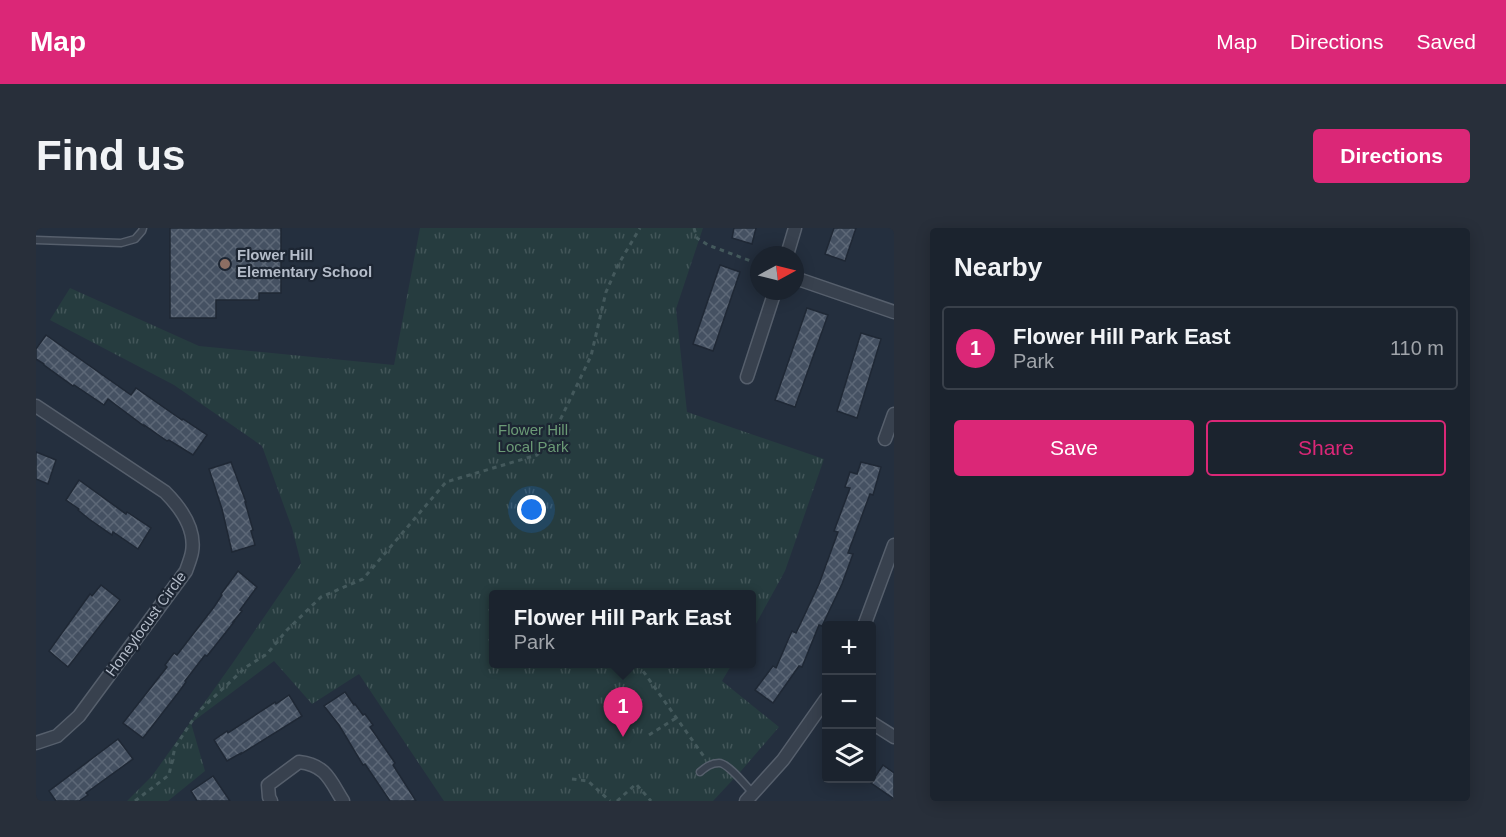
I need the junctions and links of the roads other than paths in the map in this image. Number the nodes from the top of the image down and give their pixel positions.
1 (143, 228) edge
2 (795, 228) edge
3 (36, 240) edge
4 (790, 246) edge
5 (804, 281) edge
6 (772, 300) edge
7 (894, 312) edge
8 (747, 377) dead end
9 (36, 406) edge
10 (894, 414) edge
11 (885, 439) dead end
12 (894, 545) edge
13 (866, 621) edge
14 (822, 705) edge
15 (876, 726) edge
16 (894, 737) edge
17 (36, 743) edge
18 (700, 772) dead end
19 (750, 797) edge
20 (271, 801) edge
21 (343, 801) edge

1 - 3 lane
2 - 4 street
5 - 7 street
6 - 8 street
9 - 17 street, Honeylocust Circle
10 - 11 street
12 - 13 street
14 - 19 street
15 - 16 street
18 - 19 lane
20 - 21 street

